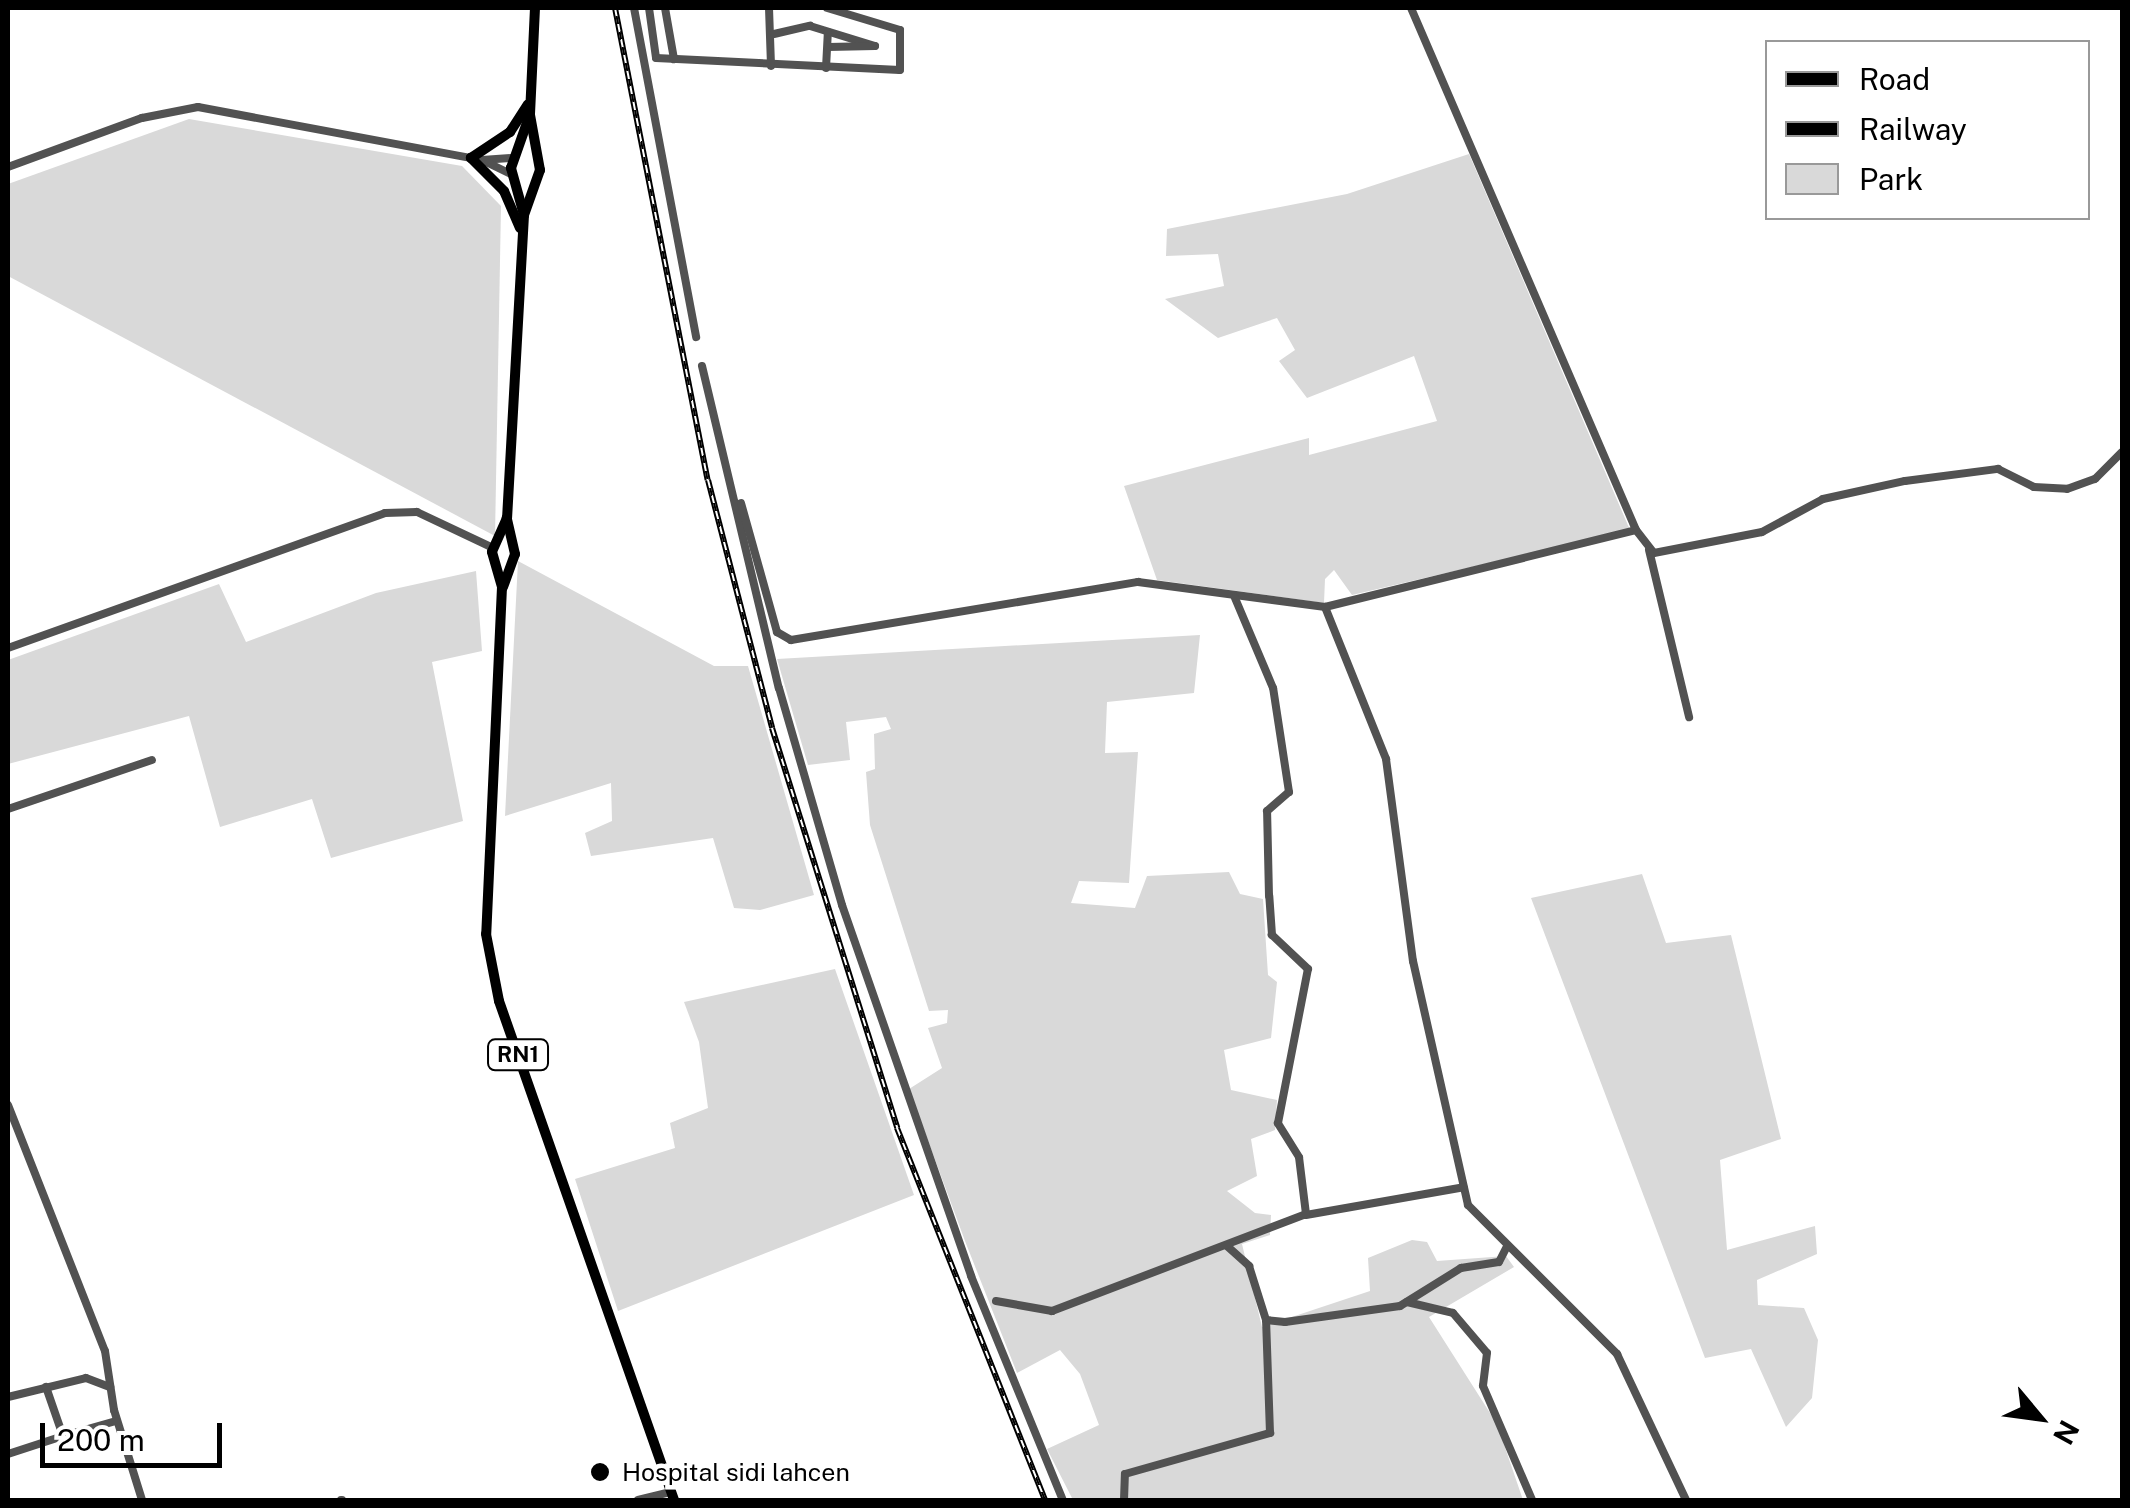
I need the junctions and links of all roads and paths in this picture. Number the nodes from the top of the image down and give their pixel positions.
1 (535, 8) edge
2 (634, 8) edge
3 (649, 8) edge
4 (665, 8) edge
5 (769, 8) edge
6 (827, 8) edge
7 (1411, 8) edge
8 (828, 32) junction
9 (774, 34) junction
10 (828, 47) junction
11 (674, 59) junction
12 (770, 66) junction
13 (826, 68) junction
14 (531, 99) junction
15 (530, 115) junction
16 (516, 156) junction
17 (537, 157) junction
18 (477, 159) junction
19 (8, 167) edge
20 (514, 176) junction
21 (535, 180) junction
22 (524, 215) junction
23 (523, 234) junction
24 (696, 337) dead end
25 (702, 366) dead end
26 (2122, 452) edge
27 (741, 503) dead end
28 (507, 518) junction
29 (1636, 530) junction
30 (496, 545) junction
31 (512, 545) junction
32 (1650, 550) junction
33 (498, 563) junction
34 (510, 563) junction
35 (502, 588) junction
36 (1235, 598) junction
37 (1325, 607) junction
38 (8, 648) edge
39 (1689, 717) dead end
40 (152, 760) dead end
41 (8, 810) edge
42 (8, 1105) edge
43 (1464, 1187) junction
44 (1306, 1215) junction
45 (1226, 1246) junction
46 (1506, 1248) junction
47 (1420, 1293) junction
48 (996, 1301) dead end
49 (1408, 1302) junction
50 (1432, 1306) junction
51 (1266, 1320) junction
52 (46, 1387) junction
53 (110, 1387) junction
54 (8, 1397) edge
55 (116, 1421) junction
56 (62, 1436) junction
57 (8, 1454) edge
58 (672, 1496) edge
59 (142, 1500) edge
60 (638, 1500) edge
61 (1064, 1500) edge
62 (1124, 1500) edge
63 (1532, 1500) edge
64 (1686, 1500) edge

1 - 14 main road
2 - 24 street
3 - 11 street
4 - 11 street
5 - 9 street
6 - 13 street
7 - 29 street
8 - 9 street
8 - 10 street
8 - 10 street
9 - 12 street
10 - 13 street
11 - 12 street
12 - 13 street
14 - 15 main road
14 - 18 main road
15 - 16 main road
15 - 17 main road
16 - 17 main road
16 - 18 street
16 - 20 main road
17 - 21 main road
18 - 19 street
18 - 20 street
18 - 23 main road
20 - 21 main road
20 - 22 main road
21 - 22 main road
22 - 23 main road
23 - 28 main road
25 - 61 street
26 - 32 street
27 - 36 street
28 - 30 main road
28 - 31 main road
29 - 32 street
29 - 37 street
30 - 31 main road
30 - 33 main road
30 - 38 street
31 - 34 main road
32 - 39 street
33 - 34 main road
33 - 35 main road, RN1
34 - 35 main road, RN1
35 - 58 main road, RN1
36 - 37 street
36 - 44 street
37 - 43 street
40 - 41 street
42 - 53 street
43 - 44 street
43 - 46 street
44 - 45 street
45 - 48 street
45 - 51 street
46 - 47 street
46 - 64 street
47 - 49 street
47 - 50 street
49 - 50 street
49 - 51 street
50 - 63 street
51 - 62 street
52 - 53 street
52 - 54 street
52 - 56 street
53 - 55 street
55 - 56 street
55 - 59 street
56 - 57 street
58 - 60 street

